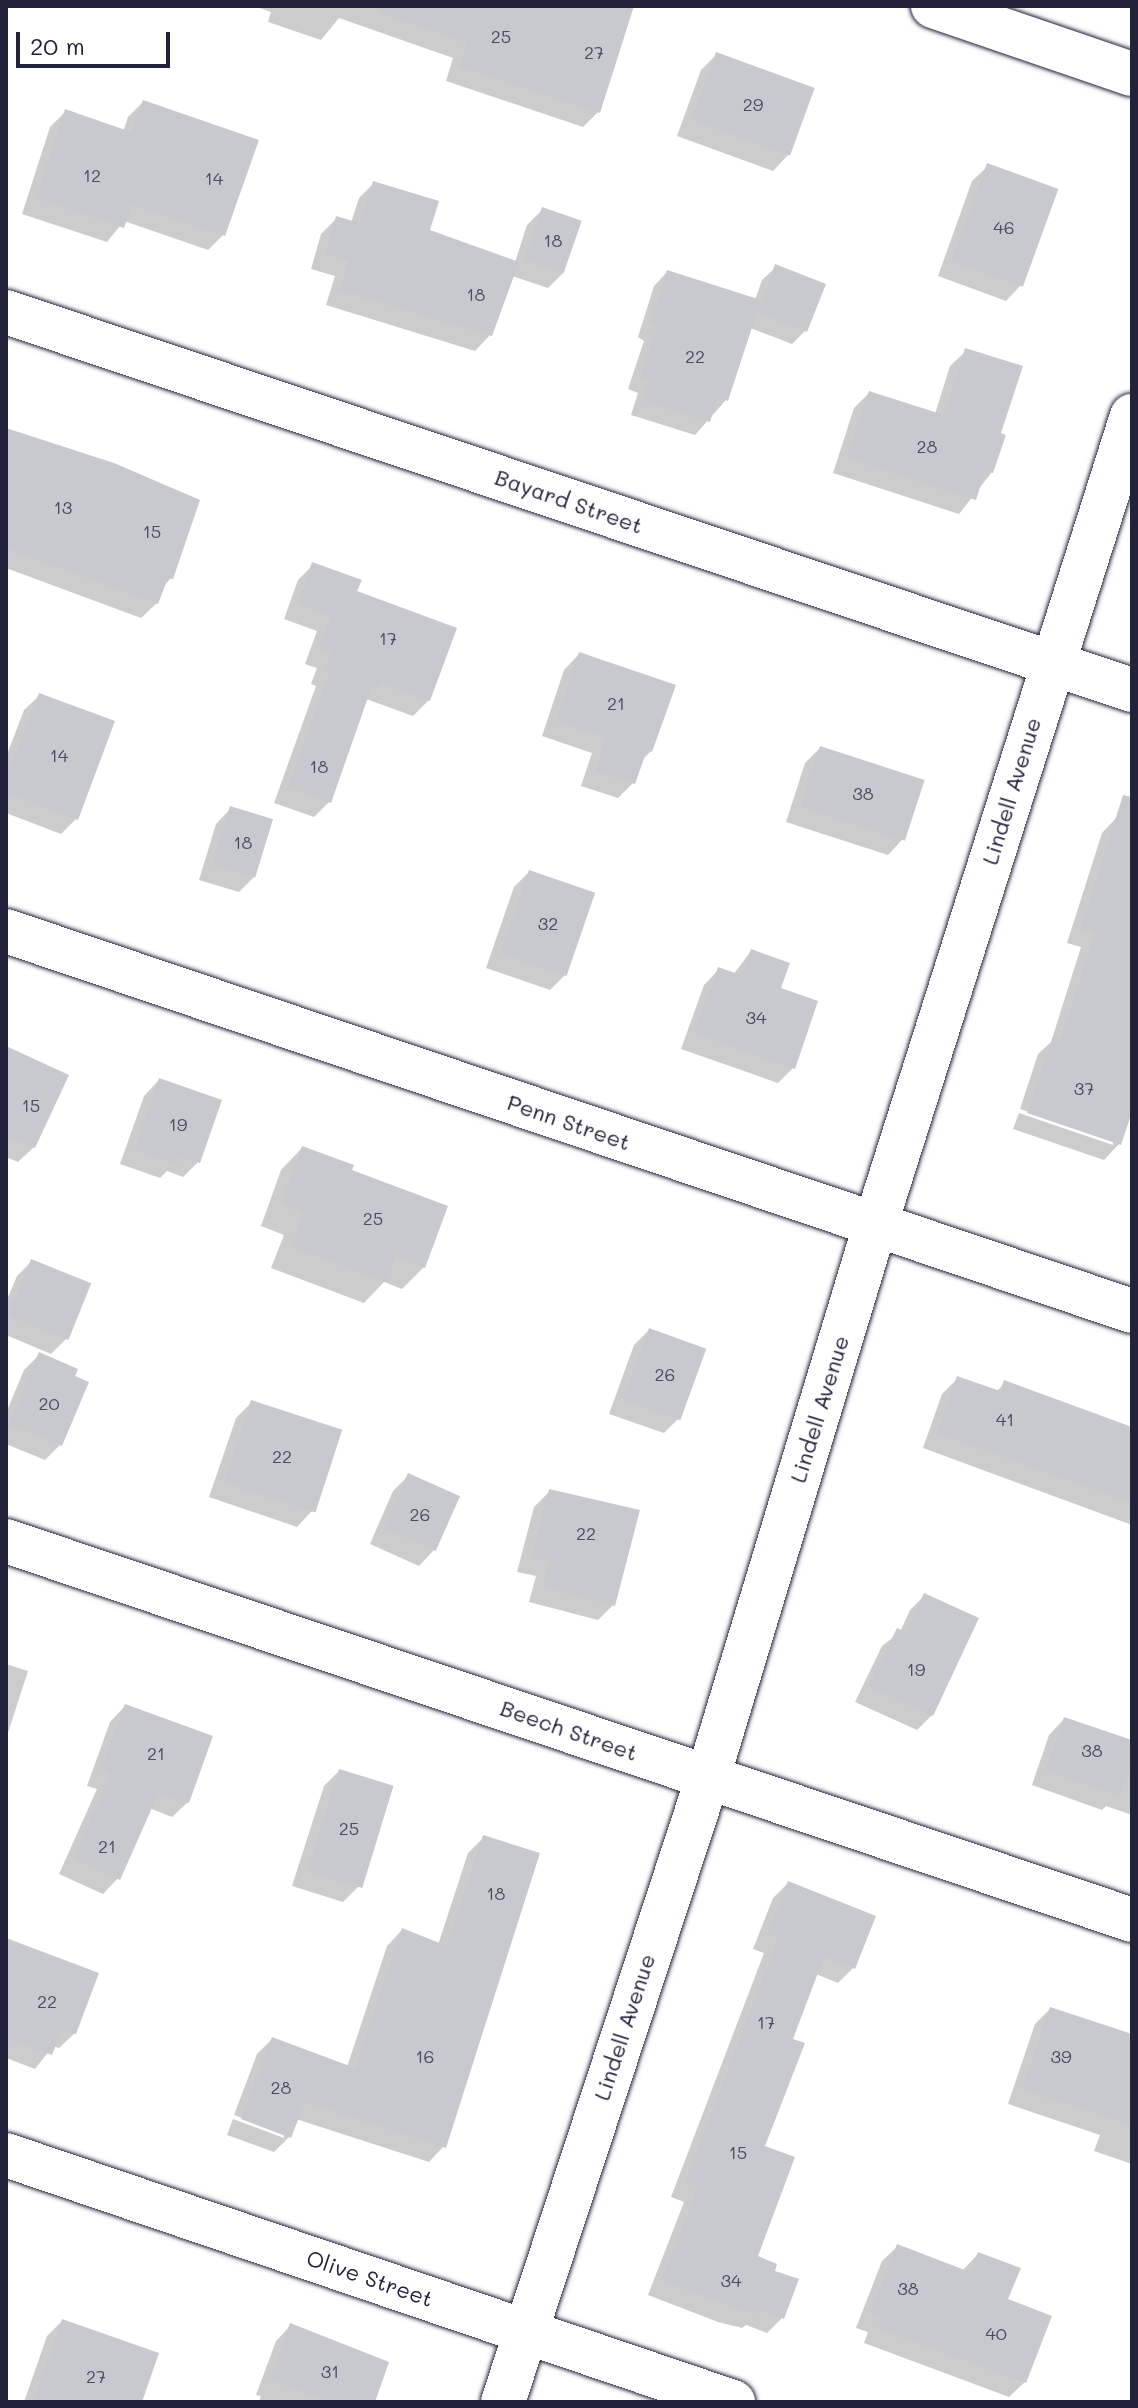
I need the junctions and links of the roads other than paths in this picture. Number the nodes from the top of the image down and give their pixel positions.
1 (933, 6) edge
2 (1132, 74) edge
3 (6, 312) edge
4 (1132, 416) edge
5 (1052, 663) junction
6 (1132, 690) edge
7 (6, 931) edge
8 (875, 1226) junction
9 (1132, 1311) edge
10 (6, 1541) edge
11 (708, 1777) junction
12 (1132, 1920) edge
13 (6, 2155) edge
14 (524, 2330) junction
15 (503, 2402) edge
16 (733, 2402) edge

1 - 2 street
3 - 5 street, Bayard Street
4 - 5 street, Lindell Avenue
5 - 6 street, Bayard Street
5 - 8 street, Lindell Avenue
7 - 8 street, Penn Street
8 - 9 street, Penn Street
8 - 11 street, Lindell Avenue
10 - 11 street, Beech Street
11 - 12 street, Beech Street
11 - 14 street, Lindell Avenue
13 - 14 street, Olive Street
14 - 15 street, Lindell Avenue
14 - 16 street, Olive Street

